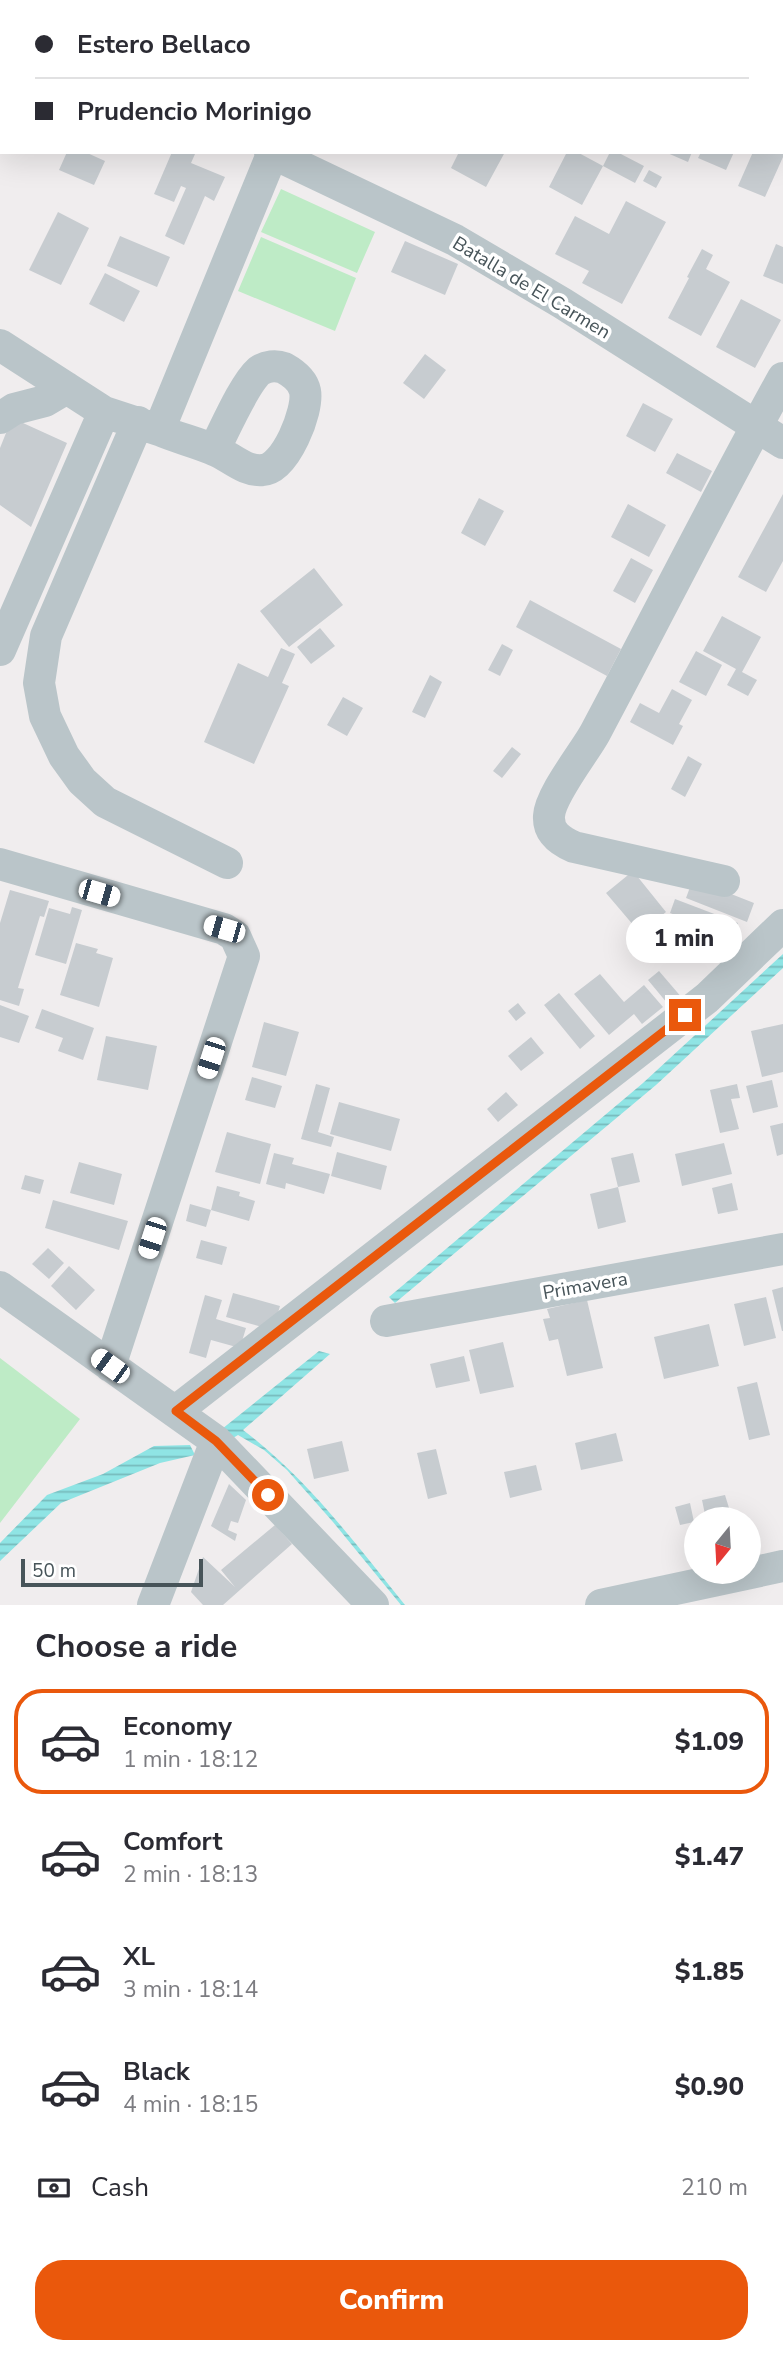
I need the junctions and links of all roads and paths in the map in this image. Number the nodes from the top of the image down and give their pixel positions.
1 (272, 154) edge
2 (274, 154) edge
3 (0, 345) edge
4 (783, 379) edge
5 (67, 388) junction
6 (104, 412) junction
7 (0, 418) edge
8 (757, 425) junction
9 (148, 426) junction
10 (783, 443) edge
11 (214, 450) dead end
12 (0, 648) edge
13 (227, 863) dead end
14 (0, 864) edge
15 (724, 881) dead end
16 (783, 925) edge
17 (783, 1249) edge
18 (0, 1287) edge
19 (386, 1321) dead end
20 (110, 1366) junction
21 (176, 1411) junction
22 (216, 1441) junction
23 (783, 1566) edge
24 (153, 1605) edge
25 (373, 1605) edge
26 (601, 1605) edge

1 - 9 street
2 - 8 street, Batalla de El Carmen
3 - 5 street
4 - 8 street
5 - 6 street
5 - 7 street
6 - 9 street
6 - 12 street
8 - 10 street, Batalla de El Carmen
8 - 15 street
9 - 11 street
9 - 13 street
14 - 20 street
16 - 21 street
17 - 19 street, Primavera
18 - 20 street
20 - 21 street
21 - 22 street
22 - 24 street
22 - 25 street
23 - 26 street

